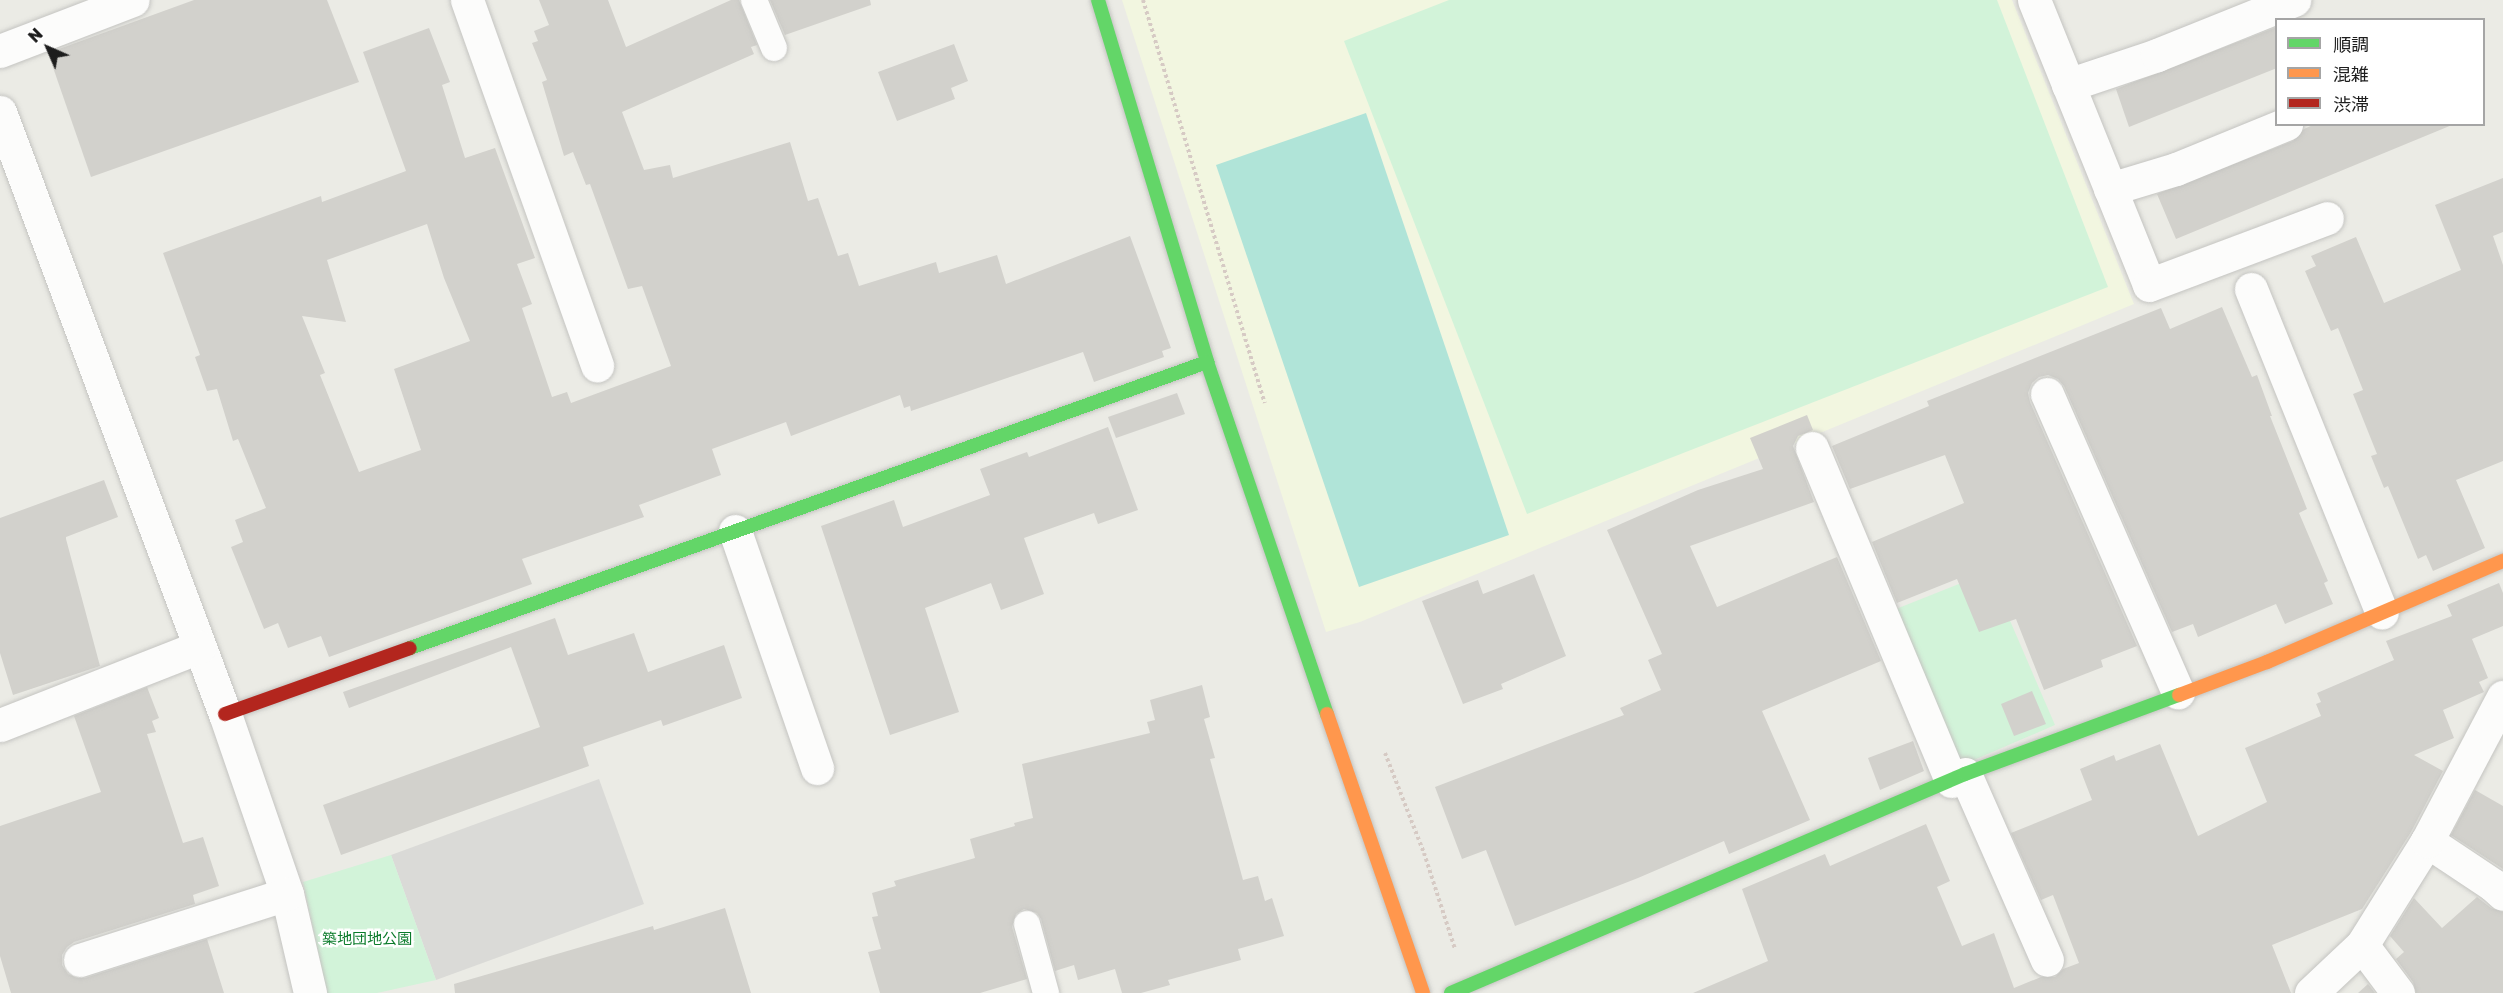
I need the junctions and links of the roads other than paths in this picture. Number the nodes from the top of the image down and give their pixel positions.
1 (133, 0) edge
2 (467, 0) edge
3 (754, 0) edge
4 (1098, 0) edge
5 (2034, 0) edge
6 (2294, 0) edge
7 (774, 48) dead end
8 (0, 51) edge
9 (2068, 85) junction
10 (0, 112) edge
11 (2281, 126) edge
12 (2110, 189) junction
13 (2327, 218) dead end
14 (2251, 289) dead end
15 (1207, 362) junction
16 (597, 366) dead end
17 (2047, 394) dead end
18 (1812, 448) dead end
19 (735, 531) junction
20 (2503, 561) edge
21 (2382, 613) junction
22 (199, 647) junction
23 (2178, 693) junction
24 (2503, 697) edge
25 (225, 714) junction
26 (0, 725) edge
27 (817, 768) dead end
28 (1958, 778) junction
29 (2427, 841) junction
30 (287, 894) junction
31 (2503, 894) edge
32 (1027, 924) dead end
33 (2362, 945) junction
34 (80, 960) dead end
35 (2047, 960) dead end
36 (310, 993) edge
37 (1046, 993) edge
38 (1423, 993) edge
39 (1452, 993) edge
40 (2311, 993) edge
41 (2398, 993) edge

1 - 8 street
2 - 16 street
3 - 7 lane
4 - 15 street
5 - 9 street
6 - 9 street
9 - 12 street
10 - 22 street
11 - 12 street
12 - 13 street
14 - 21 street
15 - 19 street
15 - 38 street
17 - 23 street
18 - 28 street
19 - 25 street
19 - 27 street
20 - 21 street
21 - 23 street
22 - 25 street
22 - 26 street
23 - 28 street
24 - 29 street
25 - 30 street
28 - 35 street
28 - 39 street
29 - 31 street
29 - 33 street
30 - 34 street
30 - 36 street
32 - 37 lane
33 - 40 street
33 - 41 street

